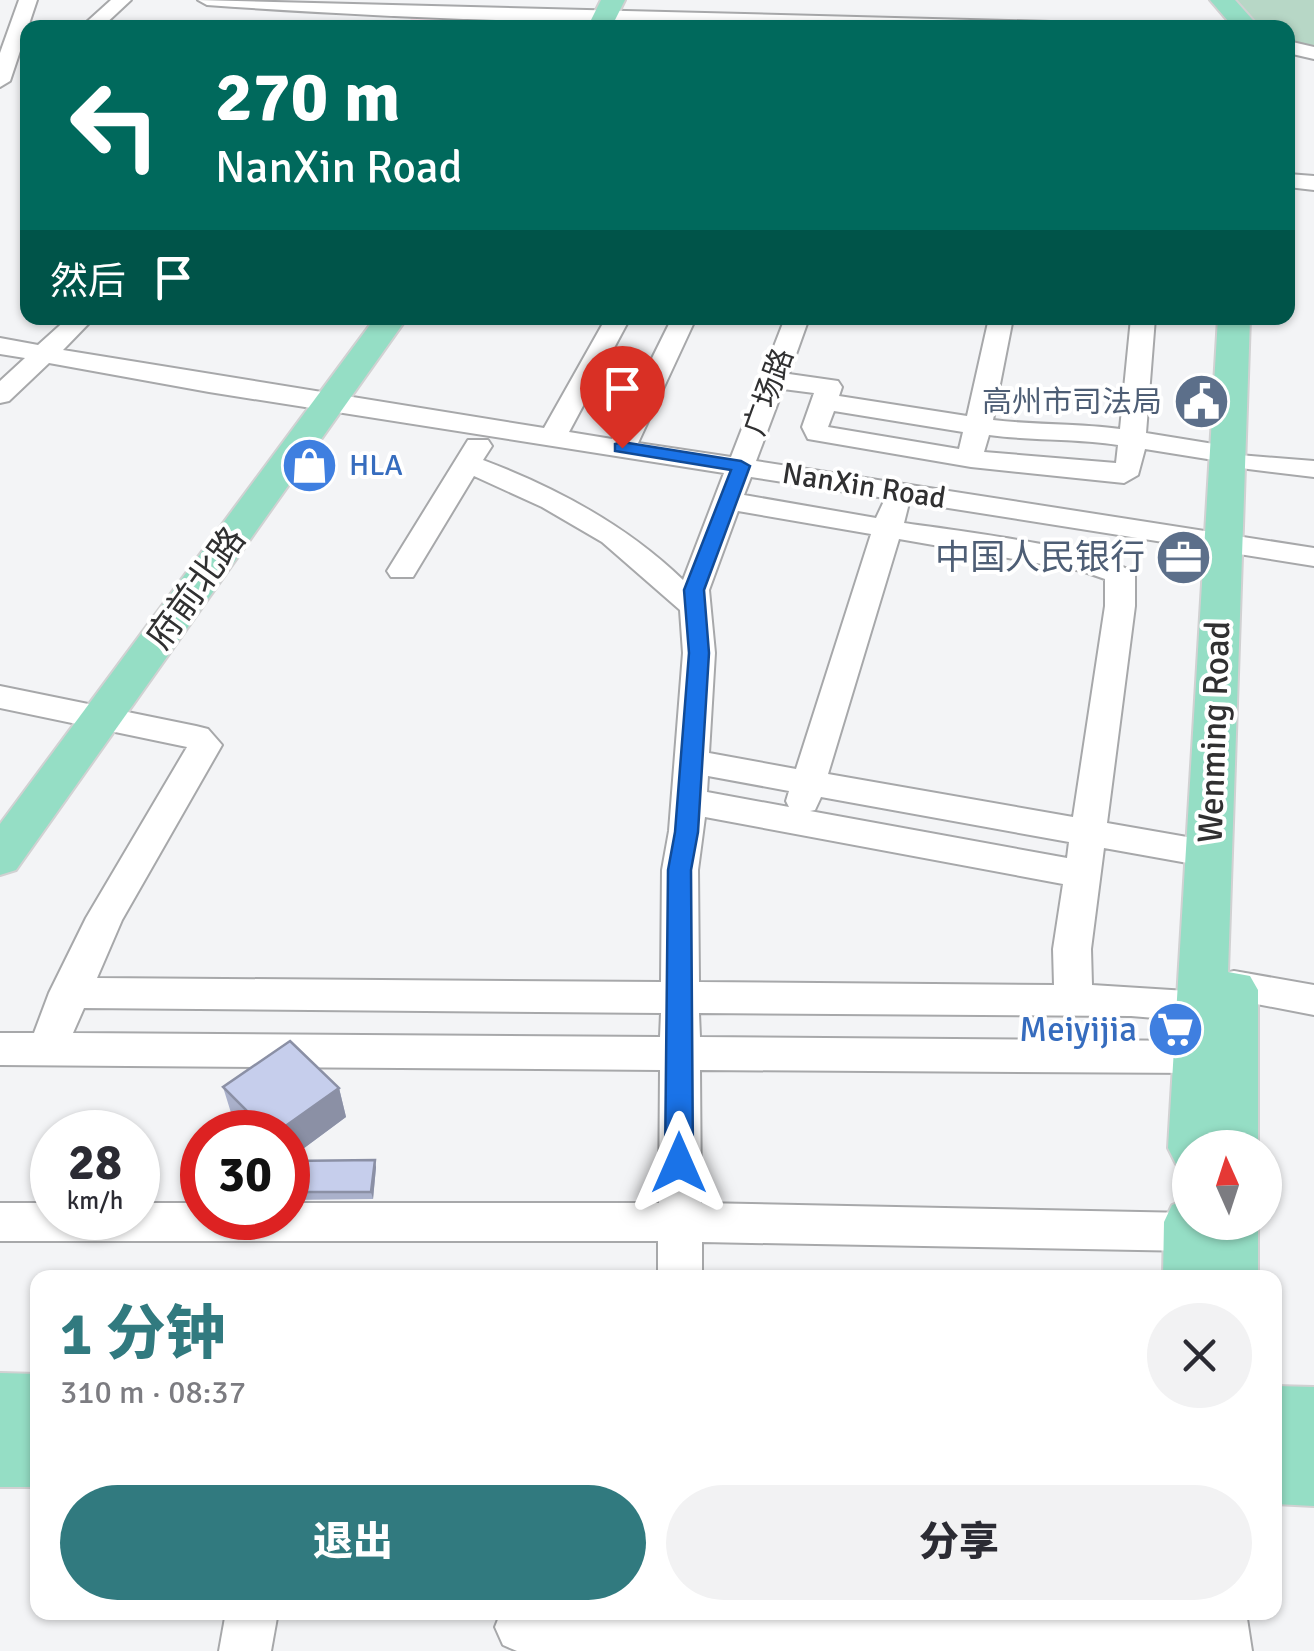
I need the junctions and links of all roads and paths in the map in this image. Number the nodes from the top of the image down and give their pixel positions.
1 (122, 0) edge
2 (207, 0) edge
3 (1207, 0) edge
4 (1222, 0) edge
5 (388, 4) edge
6 (499, 6) edge
7 (748, 10) edge
8 (606, 14) edge
9 (903, 18) edge
10 (99, 20) edge
11 (799, 20) edge
12 (875, 20) edge
13 (932, 20) edge
14 (1224, 20) edge
15 (1241, 20) edge
16 (20, 37) edge
17 (10, 83) edge
18 (0, 100) edge
19 (75, 325) edge
20 (386, 325) edge
21 (614, 325) edge
22 (681, 325) edge
23 (794, 325) edge
24 (1000, 325) edge
25 (1142, 325) edge
26 (1234, 325) edge
27 (1250, 325) edge
28 (0, 346) edge
29 (43, 356) junction
30 (773, 380) junction
31 (0, 395) edge
32 (824, 401) junction
33 (329, 403) junction
34 (978, 426) junction
35 (489, 428) junction
36 (554, 437) junction
37 (1131, 438) junction
38 (622, 448) junction
39 (971, 458) junction
40 (1237, 458) junction
41 (467, 464) junction
42 (741, 466) junction
43 (1314, 469) edge
44 (1101, 473) junction
45 (898, 492) junction
46 (726, 501) junction
47 (1099, 522) junction
48 (888, 528) junction
49 (1234, 544) junction
50 (1314, 557) edge
51 (402, 570) dead end
52 (694, 606) junction
53 (0, 698) edge
54 (101, 720) junction
55 (692, 762) junction
56 (809, 782) junction
57 (688, 801) junction
58 (797, 821) junction
59 (1088, 833) junction
60 (1210, 854) junction
61 (0, 858) edge
62 (1081, 874) junction
63 (68, 993) junction
64 (1219, 996) junction
65 (679, 998) junction
66 (1314, 1000) edge
67 (1073, 1001) junction
68 (0, 1048) edge
69 (47, 1049) junction
70 (678, 1052) junction
71 (1200, 1058) junction
72 (1196, 1130) edge
73 (1230, 1130) edge
74 (0, 1222) edge
75 (680, 1222) junction
76 (1172, 1237) edge
77 (1202, 1240) edge
78 (680, 1270) edge
79 (1224, 1270) edge
80 (0, 1402) edge
81 (30, 1403) edge
82 (1282, 1415) edge
83 (1314, 1416) edge
84 (0, 1458) edge
85 (30, 1458) edge
86 (1282, 1473) edge
87 (1314, 1474) edge
88 (251, 1620) edge
89 (521, 1630) edge
90 (875, 1634) edge
91 (1224, 1637) edge
92 (245, 1651) edge

1 - 10 street
2 - 5 street
3 - 14 main road
4 - 15 main road
5 - 6 street
6 - 8 street
7 - 8 street
7 - 11 street
9 - 12 street
9 - 13 street
16 - 17 street
17 - 18 street
19 - 29 street
20 - 33 main road, 府前北路
21 - 36 street
22 - 38 street
23 - 30 street, 广场路
24 - 34 street
25 - 37 street
26 - 40 main road, Wenming Road
27 - 40 main road, Wenming Road
28 - 29 street, NanXin Road
29 - 31 street
29 - 33 street, NanXin Road
30 - 32 street
30 - 42 street, 广场路
32 - 34 street
32 - 39 street
33 - 35 street, NanXin Road
33 - 54 main road, 府前北路
34 - 37 street
34 - 39 street
35 - 36 street, NanXin Road
35 - 41 street
36 - 38 street, NanXin Road
37 - 40 street
37 - 44 street
38 - 42 street, NanXin Road
39 - 44 street
40 - 43 street
40 - 49 main road, Wenming Road
41 - 51 street
41 - 52 street
42 - 45 street, NanXin Road
42 - 46 street, 广场路
44 - 47 street
45 - 47 street, NanXin Road
45 - 48 street
46 - 48 street
46 - 52 street, 广场路
47 - 49 street, NanXin Road
48 - 56 street
48 - 59 street
49 - 50 street, NanXin Road
49 - 60 main road, Wenming Road
49 - 64 main road, Wenming Road
52 - 55 street, 广场路
53 - 54 street
54 - 61 main road, 府前北路
54 - 63 street
55 - 56 street
55 - 57 street, 广场路
56 - 58 street
56 - 59 street
57 - 58 street
57 - 65 street, 广场路
58 - 62 street
59 - 60 street
59 - 62 street
60 - 64 main road, Wenming Road
62 - 67 street
63 - 65 street
63 - 69 street
64 - 66 street
64 - 67 street
64 - 71 main road, Wenming Road
64 - 73 main road, Wenming Road
65 - 67 street
65 - 70 street, 广场路
68 - 69 street
69 - 70 street
70 - 71 street
70 - 75 street, 广场路
71 - 72 main road, Wenming Road
74 - 75 street
75 - 76 street
75 - 78 street, 广场路
77 - 79 main road
80 - 81 main road
82 - 83 main road
84 - 85 main road
86 - 87 main road
88 - 92 street
89 - 90 street
90 - 91 street

